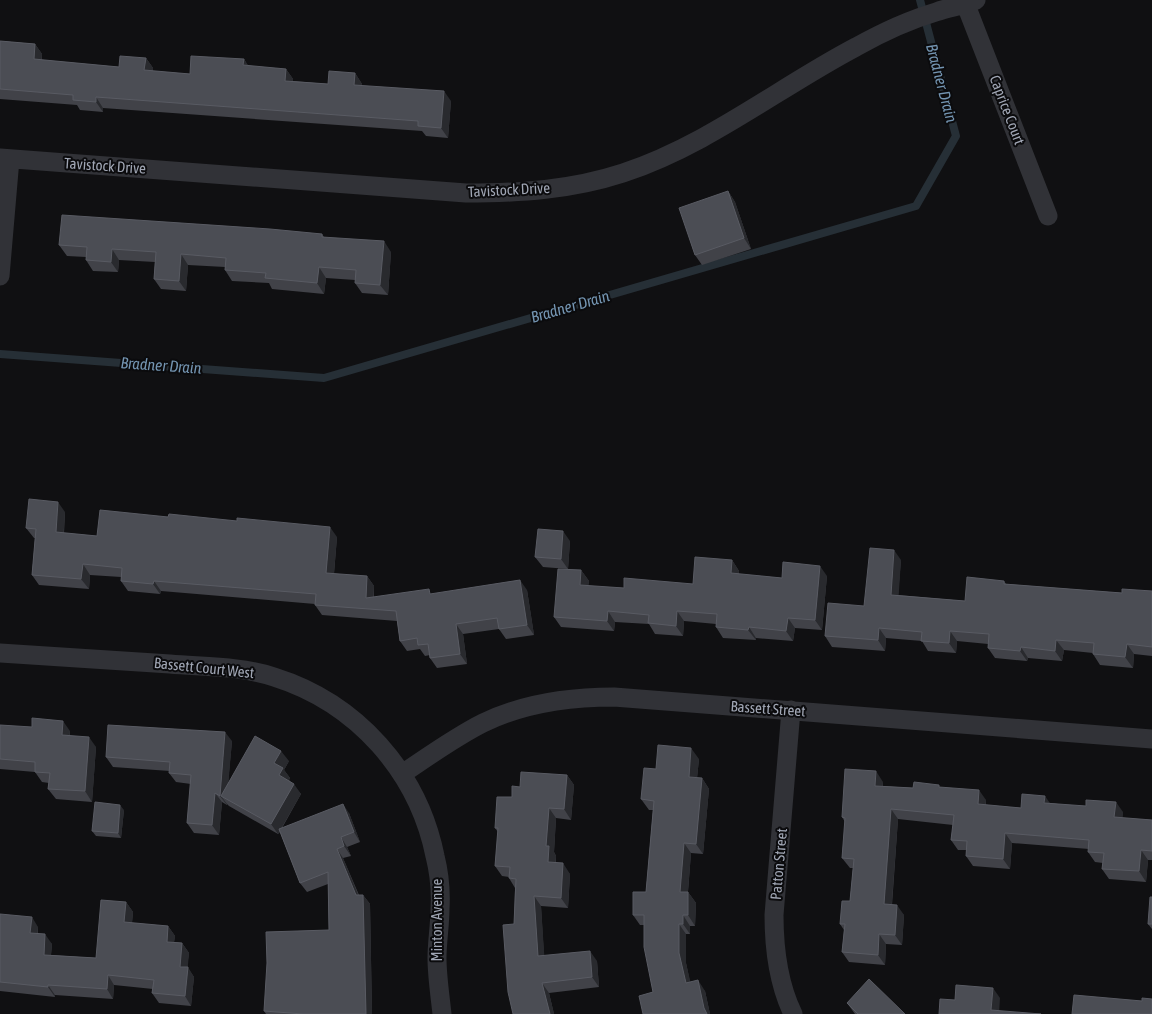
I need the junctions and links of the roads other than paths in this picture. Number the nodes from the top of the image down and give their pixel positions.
1 (969, 1) edge
2 (5, 158) edge
3 (1048, 216) dead end
4 (0, 276) edge
5 (0, 652) edge
6 (791, 710) junction
7 (1152, 739) edge
8 (402, 774) junction
9 (442, 1014) edge
10 (793, 1014) edge

1 - 2 street, Tavistock Drive
1 - 3 street, Caprice Court
2 - 4 street
5 - 8 street, Bassett Court West
6 - 7 street, Bassett Street
6 - 8 street, Bassett Street
6 - 10 street, Patton Street
8 - 9 street, Minton Avenue

